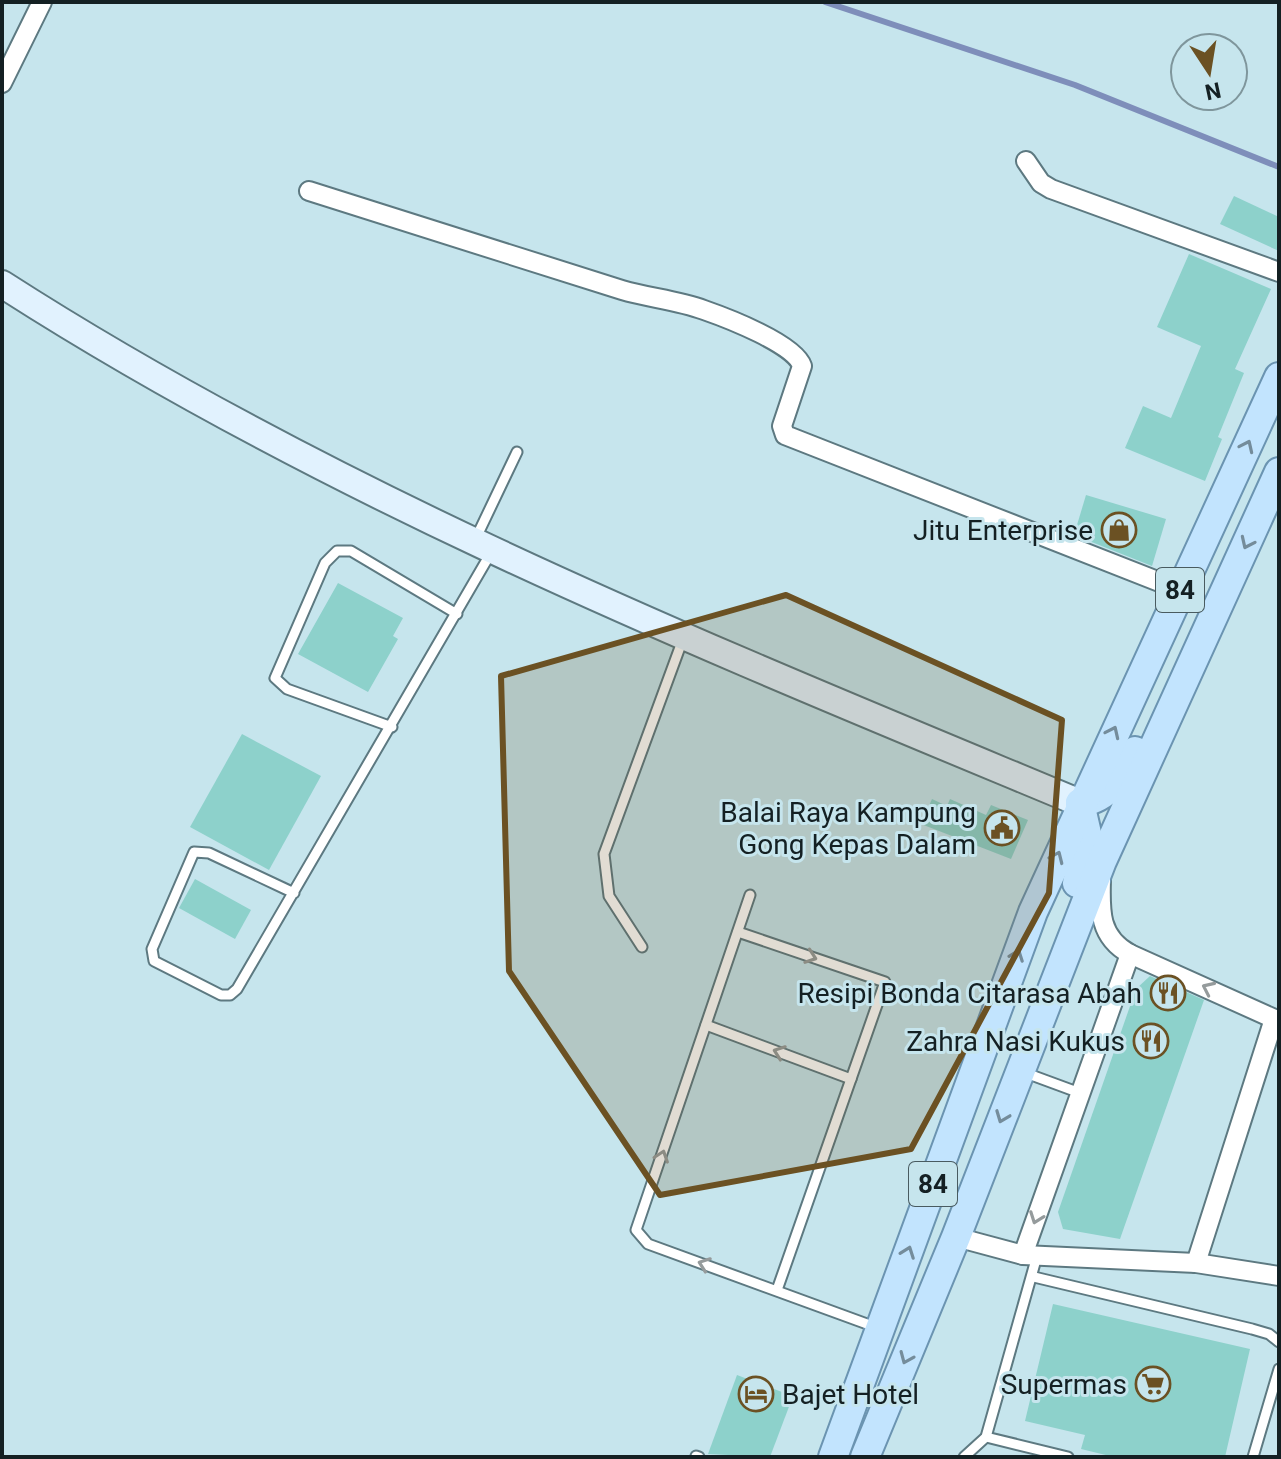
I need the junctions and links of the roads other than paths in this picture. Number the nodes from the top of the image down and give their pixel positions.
1 (42, 2) edge
2 (2, 83) edge
3 (1026, 161) dead end
4 (309, 191) dead end
5 (1279, 272) edge
6 (2, 284) edge
7 (1279, 377) edge
8 (517, 452) dead end
9 (1279, 472) edge
10 (484, 545) junction
11 (1180, 590) junction
12 (457, 614) junction
13 (1206, 632) junction
14 (684, 636) junction
15 (392, 727) junction
16 (1080, 803) junction
17 (1102, 861) junction
18 (294, 893) junction
19 (750, 895) dead end
20 (738, 932) junction
21 (642, 947) dead end
22 (1130, 954) junction
23 (1042, 1010) junction
24 (1276, 1020) edge
25 (706, 1025) junction
26 (1019, 1071) junction
27 (851, 1079) junction
28 (1080, 1093) junction
29 (956, 1237) junction
30 (1030, 1256) junction
31 (1196, 1263) junction
32 (1279, 1276) edge
33 (1034, 1277) junction
34 (777, 1290) junction
35 (880, 1328) junction
36 (1279, 1342) edge
37 (1279, 1369) edge
38 (986, 1437) junction
39 (833, 1457) edge
40 (865, 1457) edge
41 (964, 1457) edge
42 (1068, 1457) edge
43 (1253, 1457) edge

1 - 2 street
3 - 5 street
4 - 11 street
6 - 10 main road
11 -> 7 main road, 84
8 - 10 lane
9 -> 13 main road, 84
10 - 12 lane
10 - 14 main road
16 -> 11 main road, 84
12 - 15 lane
12 - 15 lane
13 - 16 main road
13 - 17 main road, 84
14 - 16 main road
14 - 21 lane
15 - 18 lane
16 - 23 main road
35 -> 16 main road, 84
17 - 22 street
17 - 23 main road, 84
18 - 18 lane
19 - 20 lane
20 - 25 lane
20 -> 27 lane
24 -> 22 street
22 - 28 street
23 - 26 main road, 84
24 - 31 street
27 -> 25 lane
34 -> 25 lane
26 - 28 lane
26 -> 29 main road, 84
27 - 34 lane
28 -> 30 street
29 - 30 street
29 -> 40 main road, 84
30 - 31 street
30 - 33 lane
31 - 32 street
33 - 36 lane
33 - 38 lane
34 - 35 lane
35 - 39 main road, 84
37 - 43 lane
38 - 41 lane
38 - 42 lane

